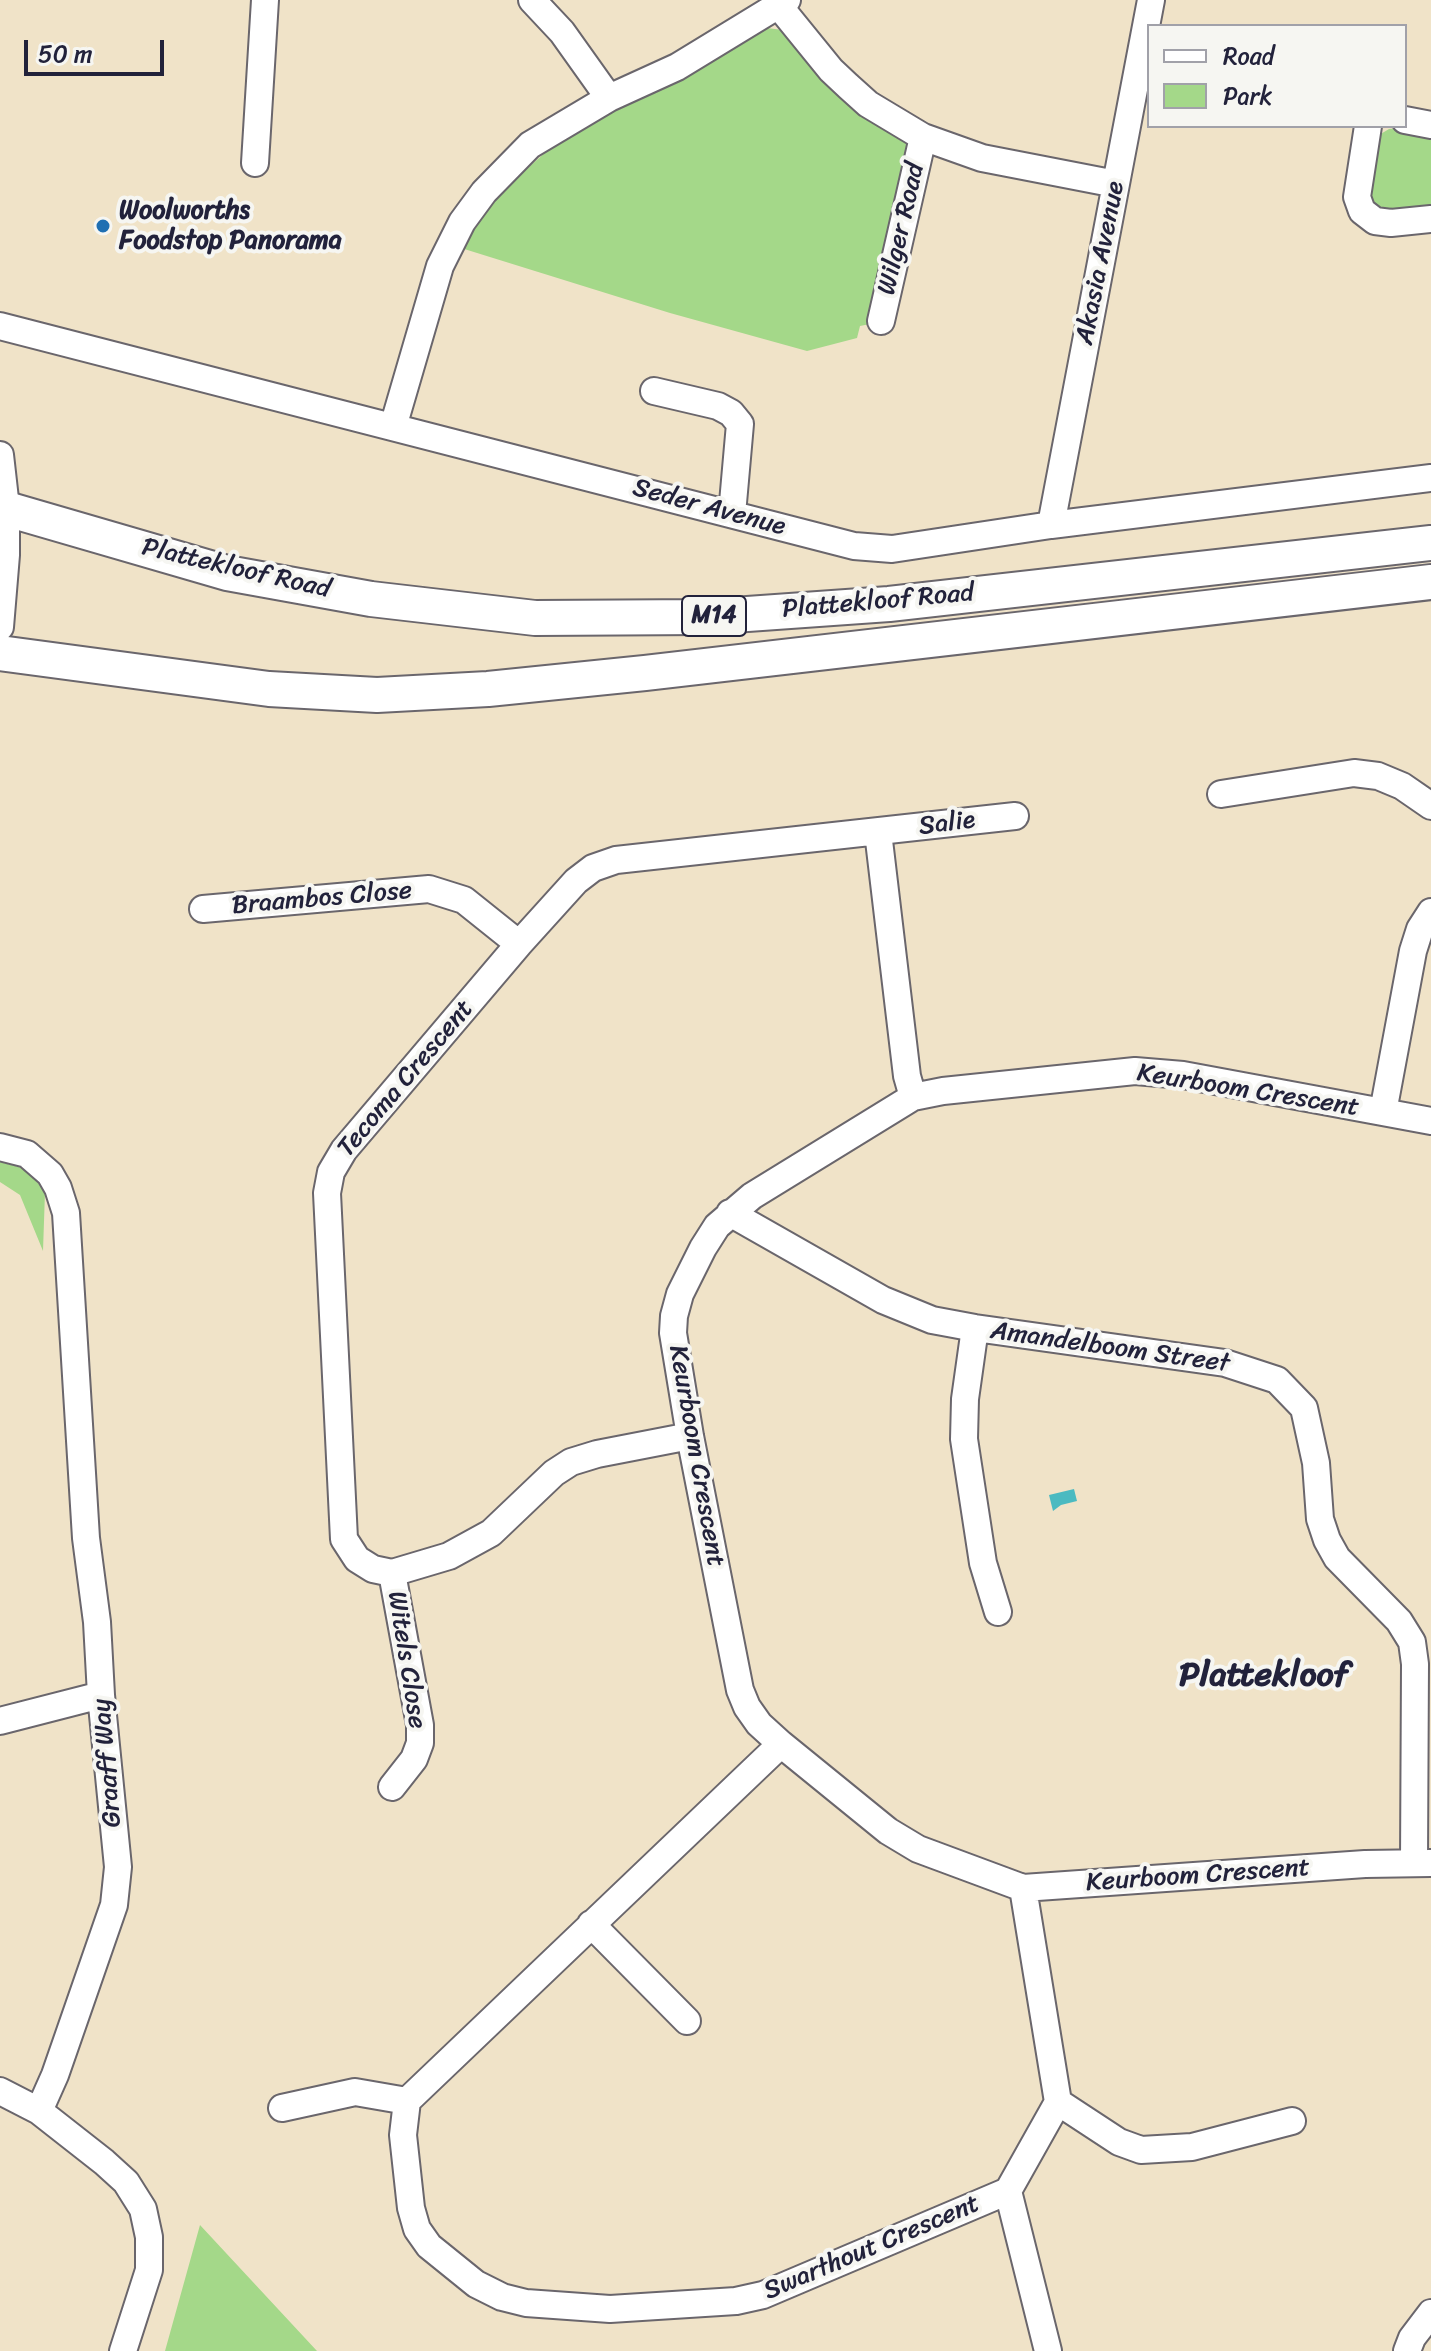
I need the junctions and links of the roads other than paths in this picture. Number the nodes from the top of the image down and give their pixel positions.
1 (265, 0) edge
2 (532, 0) edge
3 (1151, 0) edge
4 (783, 3) edge
5 (1148, 24) edge
6 (1147, 35) edge
7 (1143, 70) edge
8 (609, 98) junction
9 (1407, 120) edge
10 (1431, 125) edge
11 (1368, 128) edge
12 (923, 137) junction
13 (255, 163) dead end
14 (1116, 184) junction
15 (1431, 219) edge
16 (881, 321) dead end
17 (0, 326) edge
18 (654, 391) dead end
19 (393, 427) junction
20 (0, 455) edge
21 (1431, 478) edge
22 (3, 507) edge
23 (732, 514) junction
24 (1051, 525) junction
25 (1431, 543) edge
26 (1431, 582) edge
27 (0, 627) edge
28 (0, 653) edge
29 (1221, 794) dead end
30 (1431, 806) edge
31 (1015, 816) dead end
32 (878, 832) junction
33 (203, 909) dead end
34 (1431, 912) edge
35 (519, 944) junction
36 (913, 1097) junction
37 (1383, 1112) junction
38 (1431, 1121) edge
39 (0, 1147) edge
40 (730, 1213) junction
41 (975, 1328) junction
42 (690, 1436) junction
43 (392, 1573) junction
44 (998, 1612) dead end
45 (101, 1695) junction
46 (0, 1721) edge
47 (781, 1744) junction
48 (392, 1787) dead end
49 (1423, 1862) edge
50 (1023, 1888) junction
51 (591, 1924) junction
52 (687, 2021) dead end
53 (0, 2091) edge
54 (407, 2101) junction
55 (1058, 2102) junction
56 (282, 2108) dead end
57 (39, 2111) junction
58 (1292, 2121) dead end
59 (1008, 2191) junction
60 (1431, 2313) edge
61 (123, 2351) edge
62 (1048, 2351) edge
63 (1407, 2351) edge

1 - 13 street
2 - 8 street
3 - 5 street, Akasia Avenue
4 - 8 street
4 - 12 street
6 - 7 street, Akasia Avenue
7 - 14 street, Akasia Avenue
8 - 19 street
9 - 10 street
11 - 15 street
12 - 14 street
12 - 16 street, Wilger Road
14 - 24 street, Akasia Avenue
17 - 19 street, Seder Avenue
18 - 23 street
19 - 23 street, Seder Avenue
20 - 22 street
21 - 24 street, Seder Avenue
22 - 25 main road, Plattekloof Road / M14
22 - 27 street
23 - 24 street, Seder Avenue
26 - 28 main road, Plattekloof Road / M14
29 - 30 street
31 - 32 street, Salie
32 - 35 street, Tecoma Crescent
32 - 36 street
33 - 35 street, Braambos Close
34 - 37 street
35 - 43 street, Tecoma Crescent
36 - 37 street, Keurboom Crescent
36 - 40 street, Keurboom Crescent
37 - 38 street, Keurboom Crescent
39 - 45 street, Graaff Way
40 - 41 street, Amandelboom Street
40 - 42 street, Keurboom Crescent
41 - 44 street
41 - 49 street, Amandelboom Street
42 - 43 street
42 - 47 street, Keurboom Crescent
43 - 48 street, Witels Close
45 - 46 street
45 - 57 street, Graaff Way
47 - 50 street, Keurboom Crescent
47 - 51 street
49 - 50 street, Keurboom Crescent
50 - 55 street
51 - 52 street
51 - 54 street
53 - 57 street
54 - 56 street
54 - 59 street, Swarthout Crescent
55 - 58 street
55 - 59 street, Swarthout Crescent
57 - 61 street
59 - 62 street
60 - 63 street

